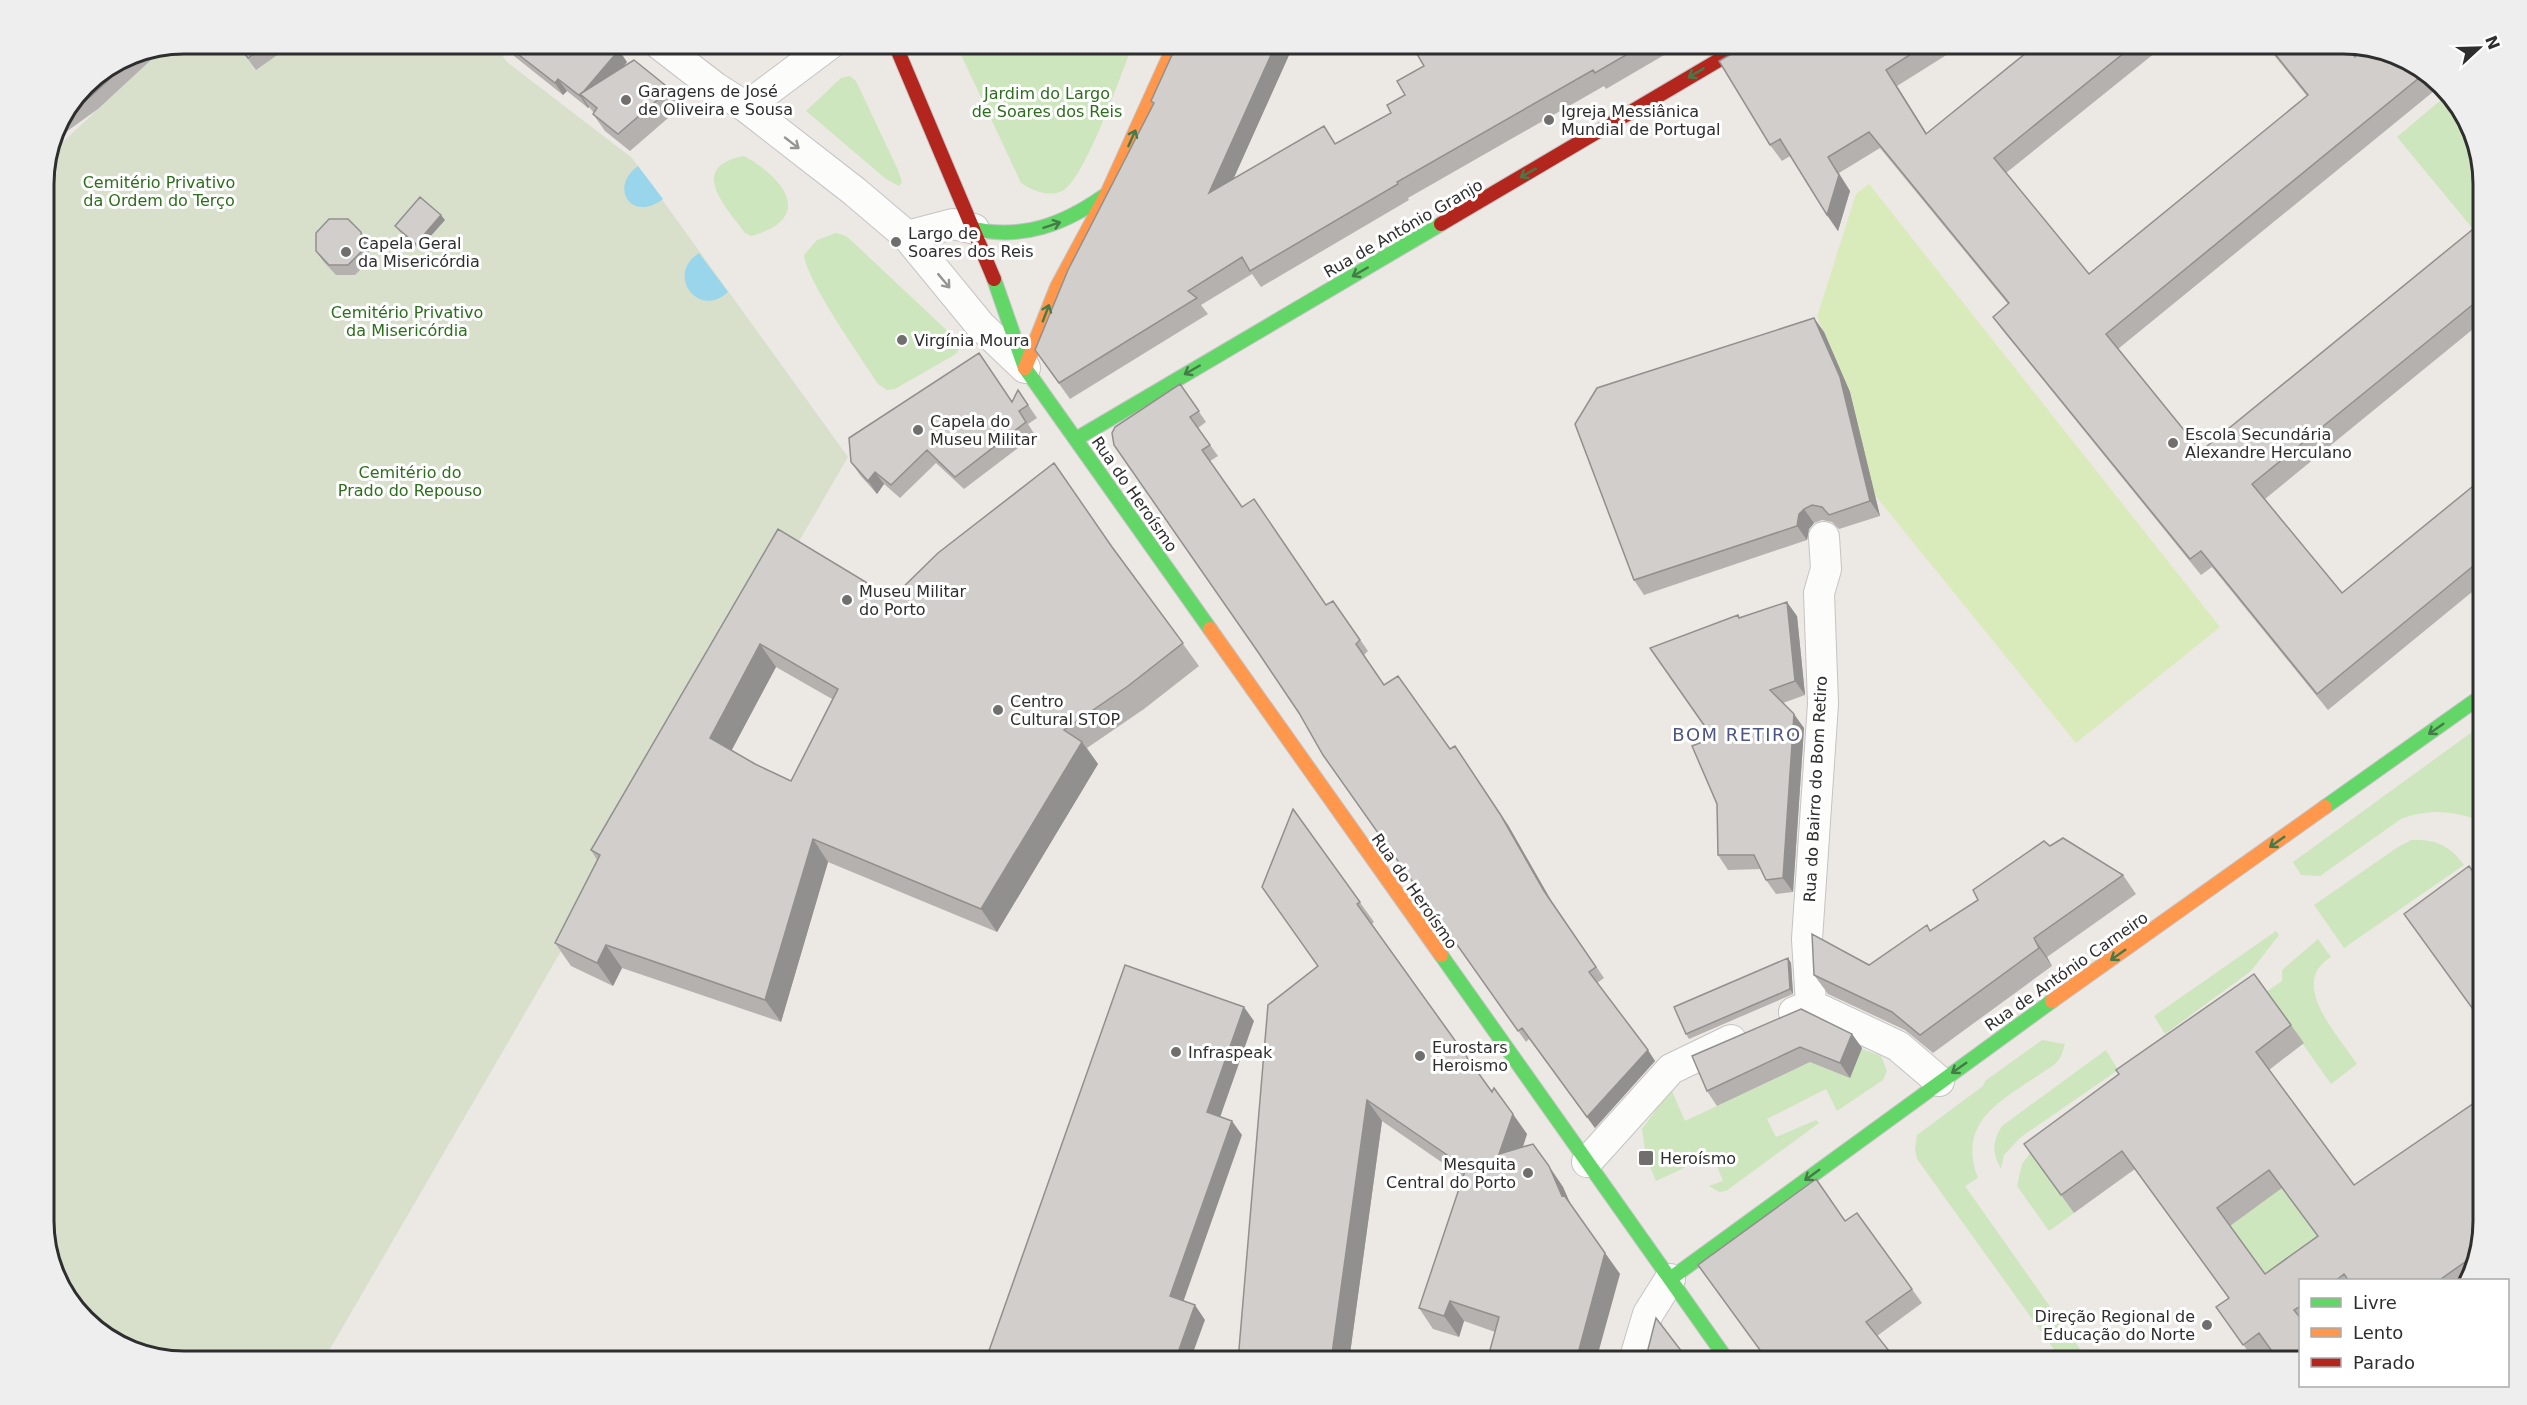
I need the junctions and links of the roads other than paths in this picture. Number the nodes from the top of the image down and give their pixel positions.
1 (672, 54) edge
2 (817, 54) edge
3 (899, 54) edge
4 (1170, 54) edge
5 (1729, 54) edge
6 (746, 107) junction
7 (1107, 194) junction
8 (974, 230) junction
9 (906, 236) junction
10 (1025, 368) junction
11 (1076, 439) junction
12 (1824, 537) edge
13 (2473, 702) edge
14 (1811, 1005) junction
15 (1939, 1082) junction
16 (1587, 1162) junction
17 (1670, 1279) junction
18 (1637, 1351) edge
19 (1720, 1351) edge

1 - 6 street
2 - 6 street
3 - 8 street
7 -> 4 street
5 -> 11 street, Rua de António Granjo
6 -> 9 street
8 -> 7 street
10 -> 7 street
8 - 9 street
8 - 10 street
9 -> 10 street
10 - 11 street
11 - 16 street, Rua do Heroísmo
12 - 14 street, Rua do Bairro do Bom Retiro
13 -> 15 street, Rua de António Carneiro
14 - 15 street
14 - 16 street
15 -> 17 street, Rua de António Carneiro
16 - 17 street, Rua do Heroísmo
17 - 18 street
17 - 19 street, Rua do Heroísmo

